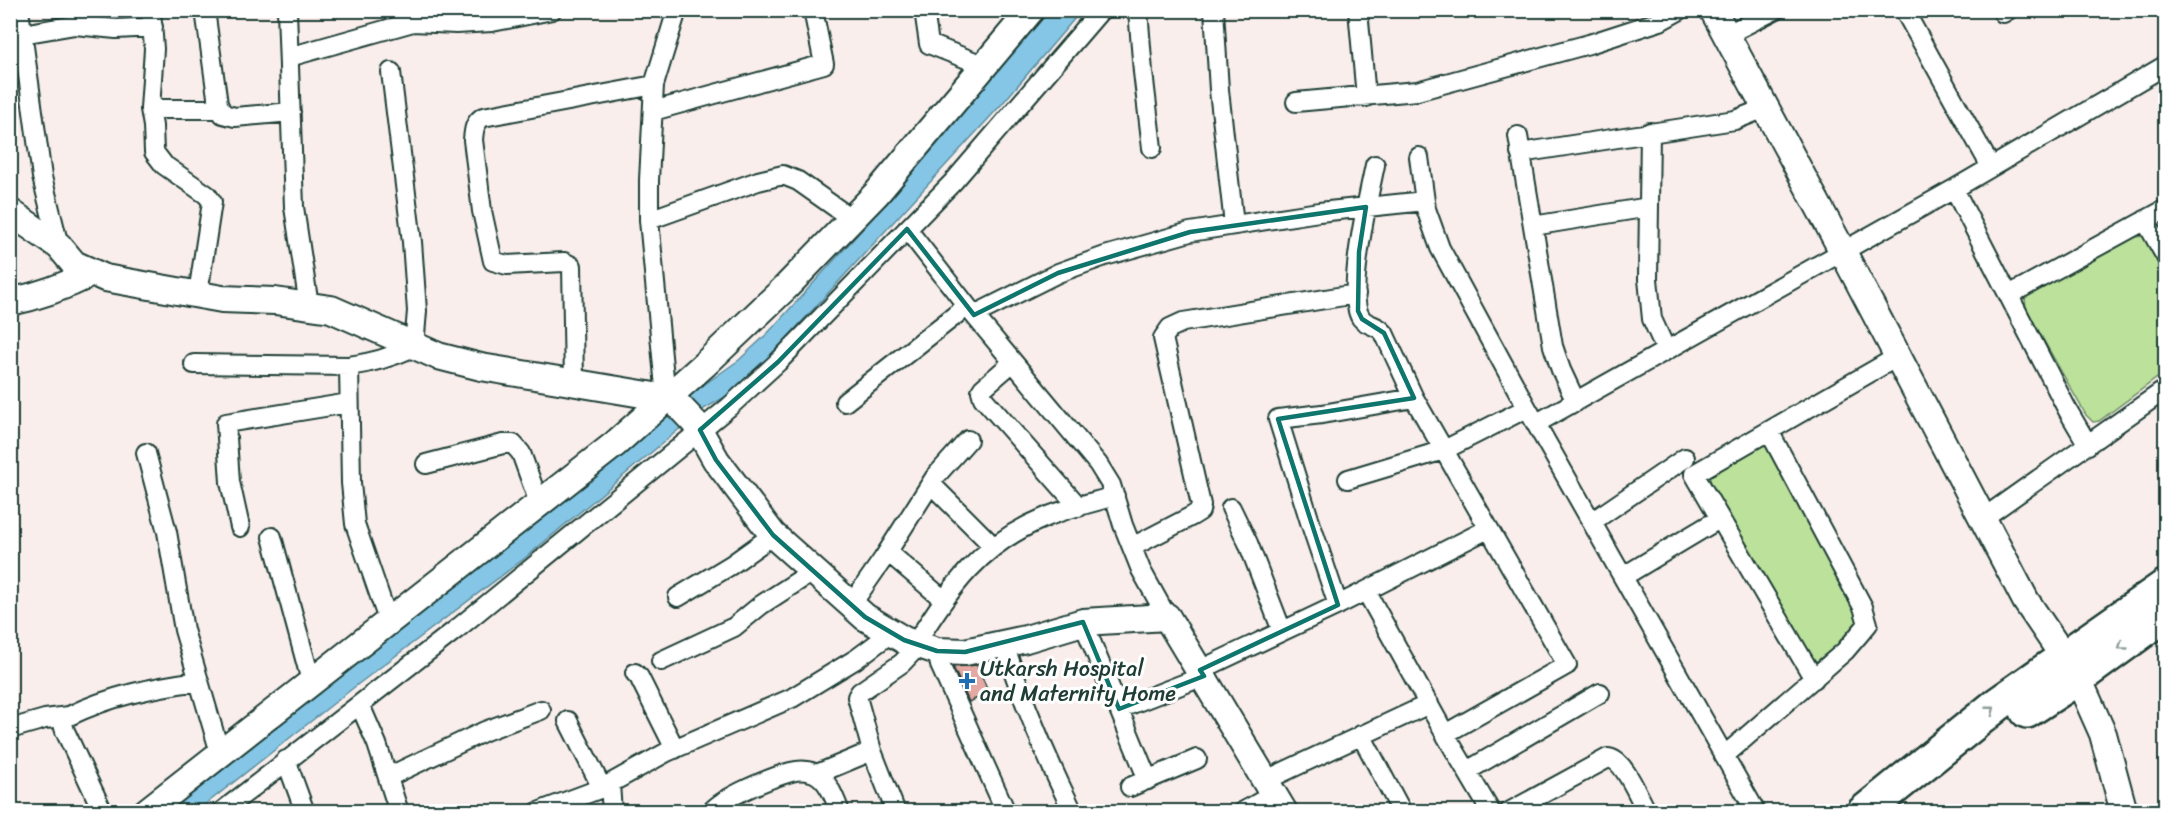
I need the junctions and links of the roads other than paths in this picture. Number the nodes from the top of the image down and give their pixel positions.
1 (19, 10) edge
2 (205, 10) edge
3 (287, 10) edge
4 (552, 10) edge
5 (677, 10) edge
6 (813, 10) edge
7 (924, 10) edge
8 (1031, 10) edge
9 (1101, 10) edge
10 (1138, 10) edge
11 (1214, 10) edge
12 (1358, 10) edge
13 (1680, 10) edge
14 (1713, 10) edge
15 (1775, 10) edge
16 (1904, 10) edge
17 (152, 19) edge
18 (22, 34) junction
19 (1726, 35) junction
20 (289, 57) junction
21 (2166, 65) edge
22 (985, 66) junction
23 (391, 72) dead end
24 (654, 85) junction
25 (1366, 96) junction
26 (1296, 102) dead end
27 (1766, 108) junction
28 (150, 109) junction
29 (219, 110) junction
30 (653, 111) junction
31 (291, 112) junction
32 (1650, 132) junction
33 (1152, 148) dead end
34 (1419, 157) dead end
35 (1375, 165) dead end
36 (1991, 167) junction
37 (1954, 189) junction
38 (1425, 201) junction
39 (1366, 207) junction
40 (1648, 207) junction
41 (2166, 209) edge
42 (10, 212) edge
43 (852, 219) junction
44 (649, 220) junction
45 (2145, 220) junction
46 (1233, 225) junction
47 (1533, 226) junction
48 (907, 229) junction
49 (59, 246) junction
50 (1842, 250) junction
51 (2166, 257) edge
52 (92, 273) junction
53 (198, 294) junction
54 (1356, 294) junction
55 (2009, 295) junction
56 (10, 302) edge
57 (309, 306) junction
58 (971, 310) junction
59 (414, 347) junction
60 (1666, 350) junction
61 (1897, 357) junction
62 (1013, 362) junction
63 (194, 364) dead end
64 (349, 366) junction
65 (574, 382) junction
66 (2166, 389) edge
67 (1414, 398) junction
68 (670, 399) junction
69 (845, 402) dead end
70 (1576, 402) junction
71 (349, 403) junction
72 (1527, 408) junction
73 (1537, 423) junction
74 (698, 427) junction
75 (1769, 430) junction
76 (968, 440) dead end
77 (2088, 445) junction
78 (1444, 450) junction
79 (146, 453) dead end
80 (1685, 458) dead end
81 (426, 464) dead end
82 (1348, 479) dead end
83 (931, 484) junction
84 (1115, 496) junction
85 (539, 503) junction
86 (1079, 507) junction
87 (1231, 508) dead end
88 (1719, 519) junction
89 (1982, 519) junction
90 (1593, 521) junction
91 (240, 527) dead end
92 (1488, 530) junction
93 (773, 535) junction
94 (272, 537) dead end
95 (993, 546) junction
96 (1132, 547) junction
97 (888, 552) junction
98 (812, 572) junction
99 (1624, 576) junction
100 (2166, 586) edge
101 (1366, 591) junction
102 (678, 597) dead end
103 (944, 600) junction
104 (851, 605) junction
105 (1338, 605) junction
106 (2166, 614) edge
107 (1167, 617) junction
108 (388, 621) junction
109 (1083, 622) junction
110 (1282, 631) junction
111 (891, 633) junction
112 (1004, 644) junction
113 (924, 647) junction
114 (661, 661) dead end
115 (2071, 668) junction
116 (635, 673) dead end
117 (1202, 673) junction
118 (1814, 679) junction
119 (199, 681) junction
120 (311, 681) junction
121 (1600, 693) dead end
122 (1429, 704) junction
123 (360, 705) junction
124 (1119, 709) junction
125 (541, 710) dead end
126 (61, 717) junction
127 (568, 721) dead end
128 (10, 729) edge
129 (1445, 734) junction
130 (1361, 735) junction
131 (675, 749) junction
132 (872, 751) junction
133 (220, 753) junction
134 (1724, 756) junction
135 (1197, 759) dead end
136 (286, 760) junction
137 (1467, 771) junction
138 (817, 774) junction
139 (388, 777) junction
140 (1148, 780) junction
141 (606, 786) junction
142 (1130, 787) dead end
143 (1274, 795) edge
144 (1646, 810) dead end
145 (103, 812) edge
146 (146, 812) edge
147 (220, 812) edge
148 (305, 812) edge
149 (399, 812) edge
150 (538, 812) edge
151 (612, 812) edge
152 (711, 812) edge
153 (840, 812) edge
154 (896, 812) edge
155 (1006, 812) edge
156 (1073, 812) edge
157 (1242, 812) edge
158 (1402, 812) edge
159 (1491, 812) edge
160 (1509, 812) edge
161 (1756, 812) edge
162 (1863, 812) edge
163 (1897, 812) edge
164 (2124, 812) edge

1 - 18 street
2 - 29 street
3 - 20 street
4 - 20 street
5 - 24 street
6 - 30 street
7 - 22 street
8 - 22 street
9 - 48 street
10 - 33 street
11 - 46 street
12 - 25 street
13 - 25 street
14 - 19 street
15 - 19 street
16 - 36 street
17 - 18 street
17 - 28 street
18 - 49 street
19 - 27 street
20 - 31 street
21 - 36 street
22 - 43 street
23 - 59 street
24 - 30 street
24 - 65 street
25 - 26 street
27 - 32 street
27 - 50 street
28 - 29 street
28 - 53 street
29 - 31 street
30 - 44 street
31 - 57 street
32 - 40 street
32 - 47 street
34 - 38 street
35 - 39 street
36 - 37 street
37 - 50 street
37 - 55 street
38 - 39 street
38 - 72 street
39 - 46 street
39 - 54 street
40 - 47 street
40 - 60 street
41 - 45 street
42 - 49 street
43 - 44 street
43 - 68 street
44 - 68 street
45 - 51 street
45 - 55 street
46 - 58 street
47 - 70 street
48 - 58 street
48 - 74 street
49 - 52 street
50 - 60 street
50 - 61 street
52 - 53 street
52 - 56 street
53 - 57 street
54 - 67 street
54 - 96 street
55 - 77 street
57 - 59 street
58 - 62 street
58 - 69 street
59 - 64 street
59 - 65 street
60 - 70 street
61 - 75 street
61 - 89 street
62 - 84 street
62 - 86 street
63 - 64 street
64 - 71 street
65 - 68 street
66 - 77 street
67 - 78 street
67 - 105 street
68 - 74 street
68 - 85 street
70 - 73 street
71 - 91 street
71 - 108 street
72 - 73 street
72 - 78 street
73 - 90 street
74 - 93 street
74 - 123 street
75 - 88 street
75 - 118 street
76 - 83 street
77 - 89 street
78 - 82 street
78 - 92 street
79 - 119 street
80 - 90 street
81 - 85 street
83 - 95 street
83 - 97 street
84 - 86 street
84 - 96 street
85 - 108 street
86 - 95 street
87 - 110 street
88 - 99 street
88 - 118 street
89 - 115 street
90 - 99 street
92 - 101 street
92 - 129 street
93 - 98 street
93 - 102 street
94 - 120 street
95 - 103 street
96 - 107 street
97 - 103 street
97 - 104 street
98 - 104 street
98 - 114 street
99 - 134 street
100 - 115 highway
101 - 105 street
101 - 122 street
103 - 113 street
104 - 111 street
105 - 110 street
106 -> 115 highway
107 - 109 street
107 - 117 street
108 - 120 street
109 - 112 street
109 - 124 street
110 - 117 street
111 - 113 street
111 - 131 street
112 - 113 street
112 - 156 street
113 - 132 street
113 - 155 street
162 -> 115 highway
115 - 163 highway
115 - 164 street
116 - 131 street
117 - 124 street
117 - 143 street
118 - 134 street
119 - 126 street
119 - 133 street
120 - 133 street
121 - 137 street
122 - 129 street
122 - 130 street
123 - 136 street
123 - 139 street
124 - 140 street
125 - 139 street
126 - 128 street
126 - 145 street
127 - 141 street
129 - 137 street
130 - 143 street
130 - 158 street
131 - 141 street
132 - 138 street
132 - 154 street
133 - 146 street
134 - 161 street
135 - 140 street
136 - 147 street
136 - 148 street
137 - 159 street
138 - 152 street
138 - 153 street
139 - 149 street
140 - 142 street
141 - 150 street
141 - 151 street
143 - 157 street
144 - 160 street

